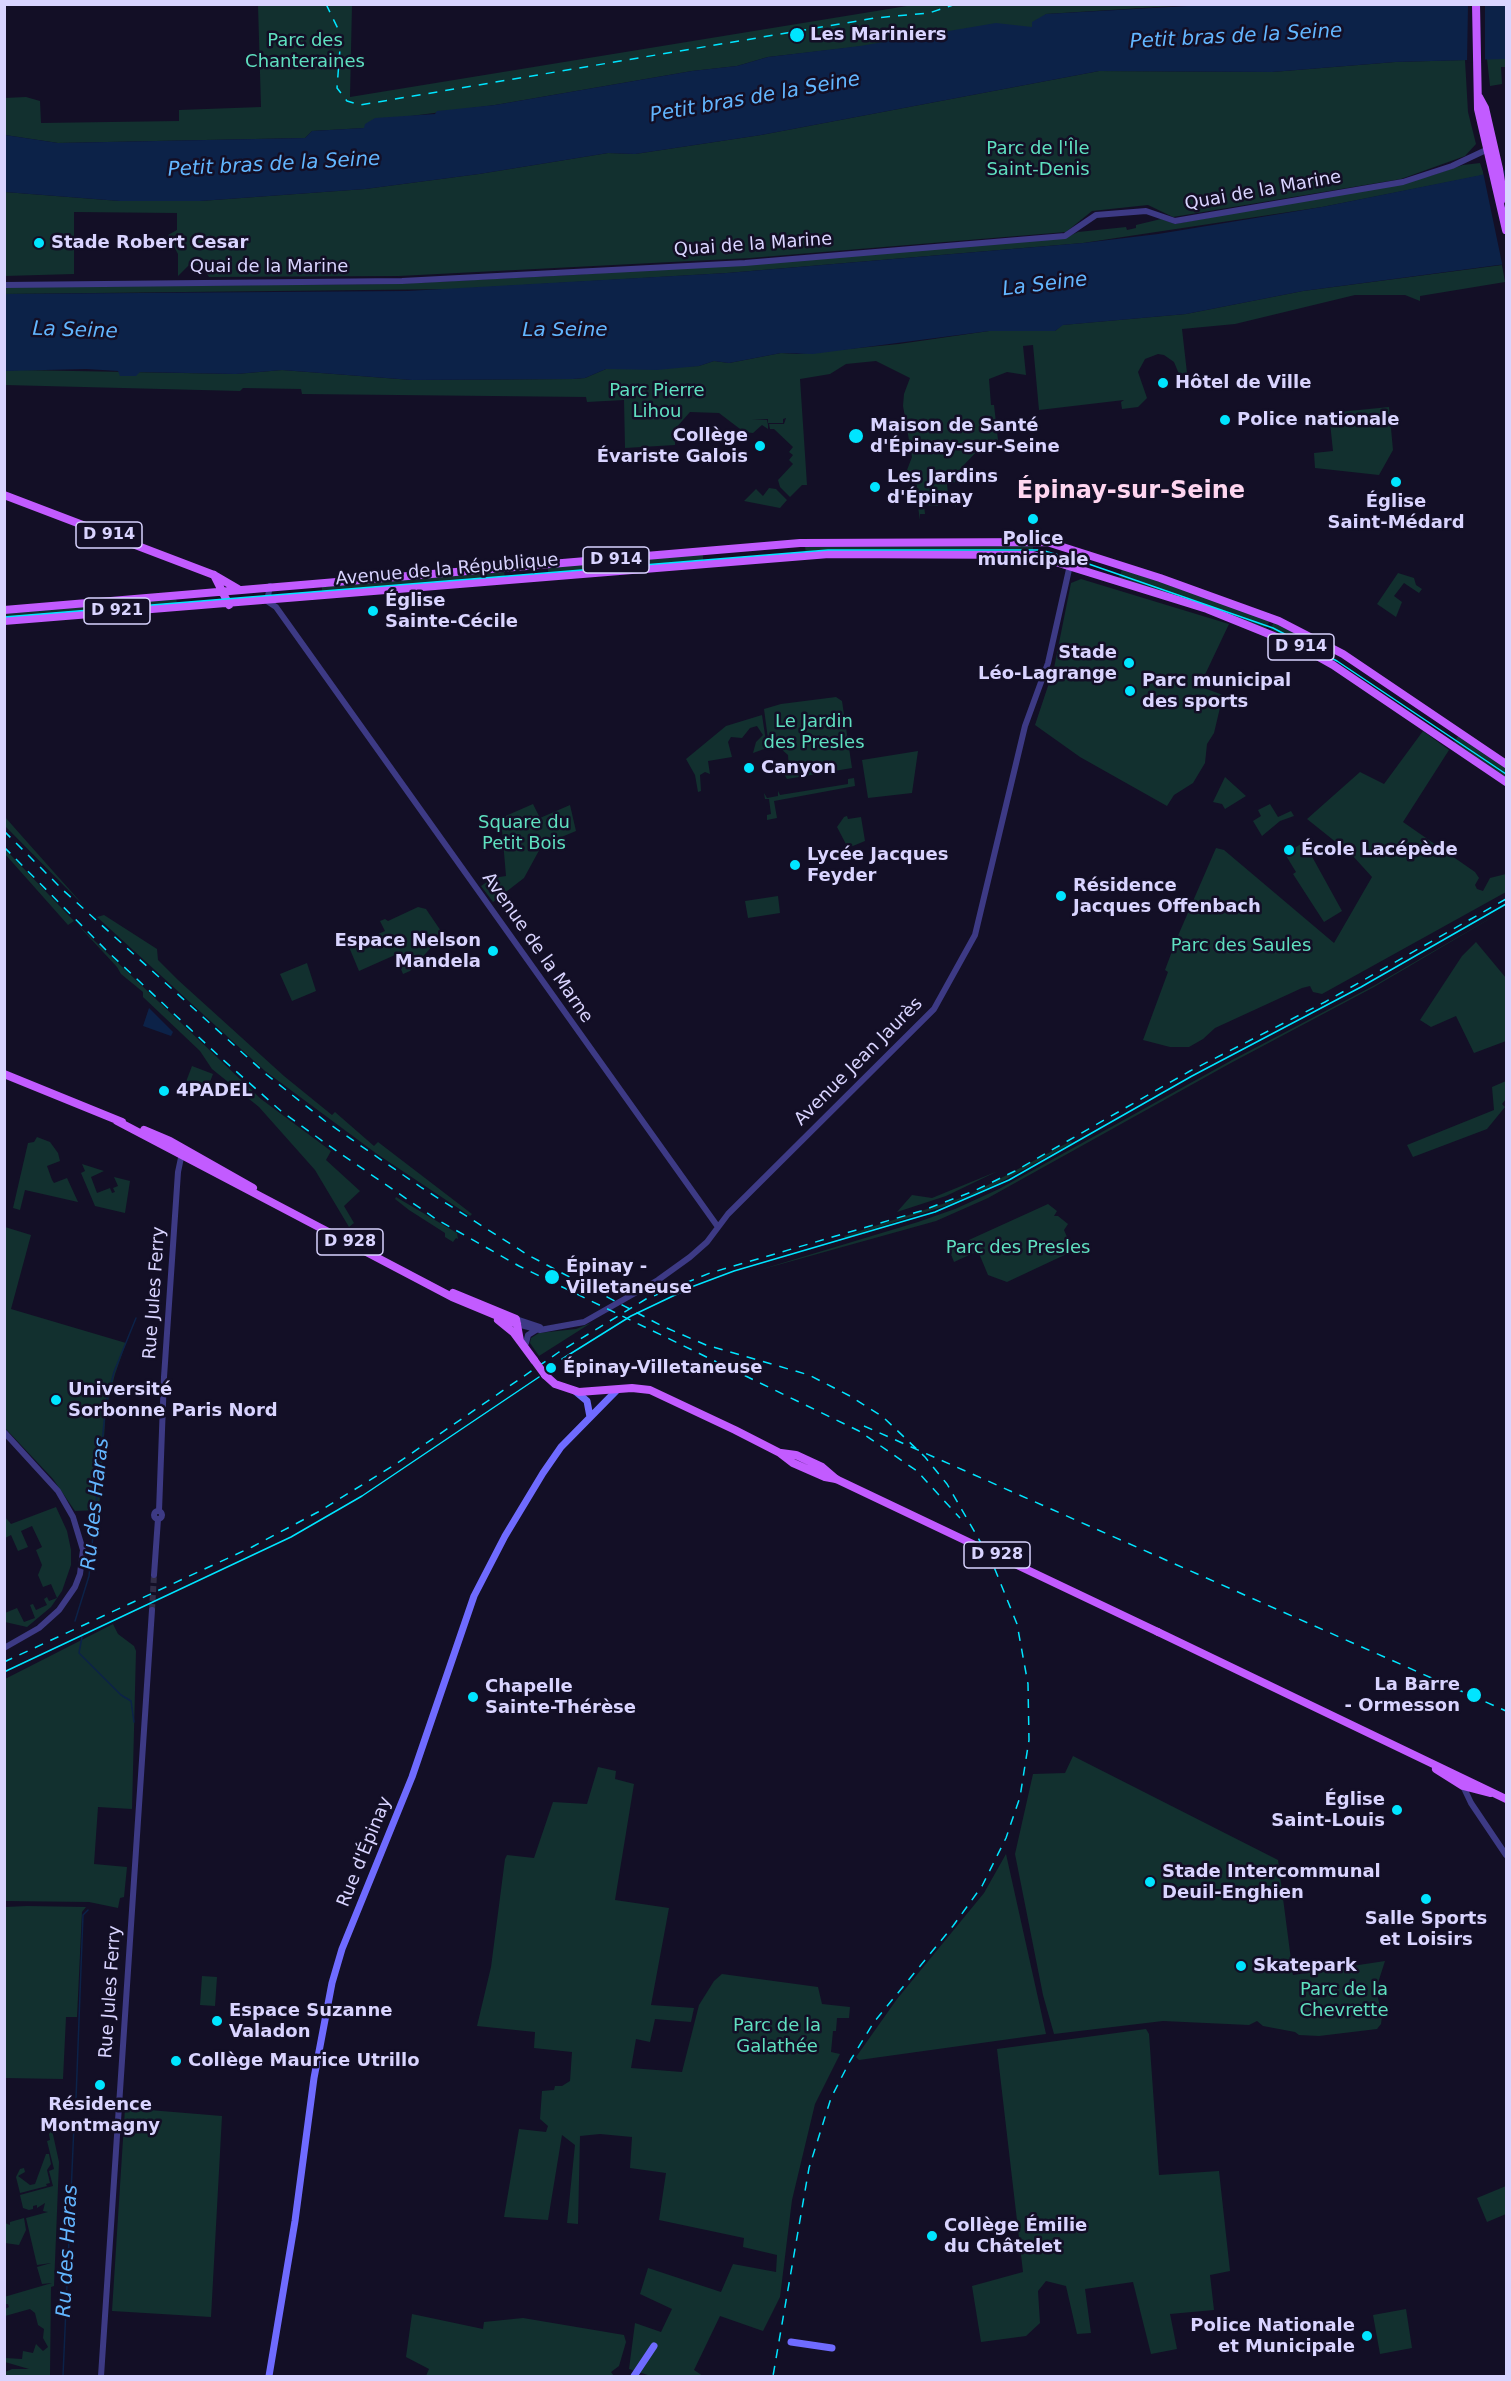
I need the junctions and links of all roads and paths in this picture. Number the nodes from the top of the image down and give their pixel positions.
1 (1476, 4) edge
2 (1490, 149) junction
3 (1506, 230) edge
4 (4, 285) edge
5 (4, 495) edge
6 (1070, 565) junction
7 (214, 574) junction
8 (270, 586) junction
9 (238, 589) junction
10 (221, 590) junction
11 (267, 601) junction
12 (229, 605) junction
13 (4, 610) edge
14 (4, 621) edge
15 (1506, 764) edge
16 (1506, 782) edge
17 (4, 1074) edge
18 (182, 1151) junction
19 (718, 1227) junction
20 (437, 1288) junction
21 (484, 1311) junction
22 (519, 1323) junction
23 (553, 1328) junction
24 (540, 1330) junction
25 (525, 1345) junction
26 (617, 1390) junction
27 (575, 1391) junction
28 (590, 1417) junction
29 (4, 1432) edge
30 (154, 1575) tunnel mouth
31 (152, 1610) tunnel mouth
32 (4, 1648) edge
33 (1426, 1761) junction
34 (1463, 1786) junction
35 (1474, 1790) junction
36 (1506, 1799) edge
37 (1472, 1804) junction
38 (1506, 1855) edge
39 (791, 2342) dead end
40 (654, 2346) dead end
41 (832, 2348) dead end
42 (101, 2376) edge
43 (269, 2376) edge
44 (634, 2376) edge

1 - 2 main road
2 - 3 main road
2 - 4 street, Quai de la Marine
5 - 7 main road, D 914
6 - 11 main road, Avenue de la République / D 914
6 - 16 main road, D 914
6 - 19 street, Avenue Jean Jaurès
7 - 9 main road, D 914
7 - 10 main road
8 - 9 main road, Avenue de la République
8 - 11 street
8 - 15 main road, Avenue de la République / D 914
9 - 10 main road, D 921
10 - 12 main road
10 - 13 main road, D 921
11 - 12 main road, Avenue de la République / D 914
11 - 19 street, Avenue de la Marne
12 - 14 main road, Avenue de la République / D 921
17 - 18 main road, D 928
18 - 20 main road, D 928
18 - 30 street, Rue Jules Ferry
19 - 23 street, Avenue Jean Jaurès
20 - 21 main road, D 928
20 - 22 main road, D 928
21 - 22 main road, D 928
21 - 25 main road
22 - 23 street, Avenue Jean Jaurès
22 - 24 street, Avenue Jean Jaurès
22 - 25 main road, D 928
23 - 24 street, Avenue Jean Jaurès
24 - 25 street
25 - 27 main road, D 928, bridge
26 - 27 main road, D 928
26 - 28 main road, Rue d'Épinay
26 - 33 main road, D 928, bridge
27 - 28 main road
28 - 43 main road, Rue d'Épinay
29 - 32 street
31 - 42 street, Rue Jules Ferry
33 - 34 main road
33 - 35 main road
34 - 35 main road
34 - 37 street
35 - 36 main road
35 - 37 street
37 - 38 street
39 - 41 main road
40 - 44 main road

